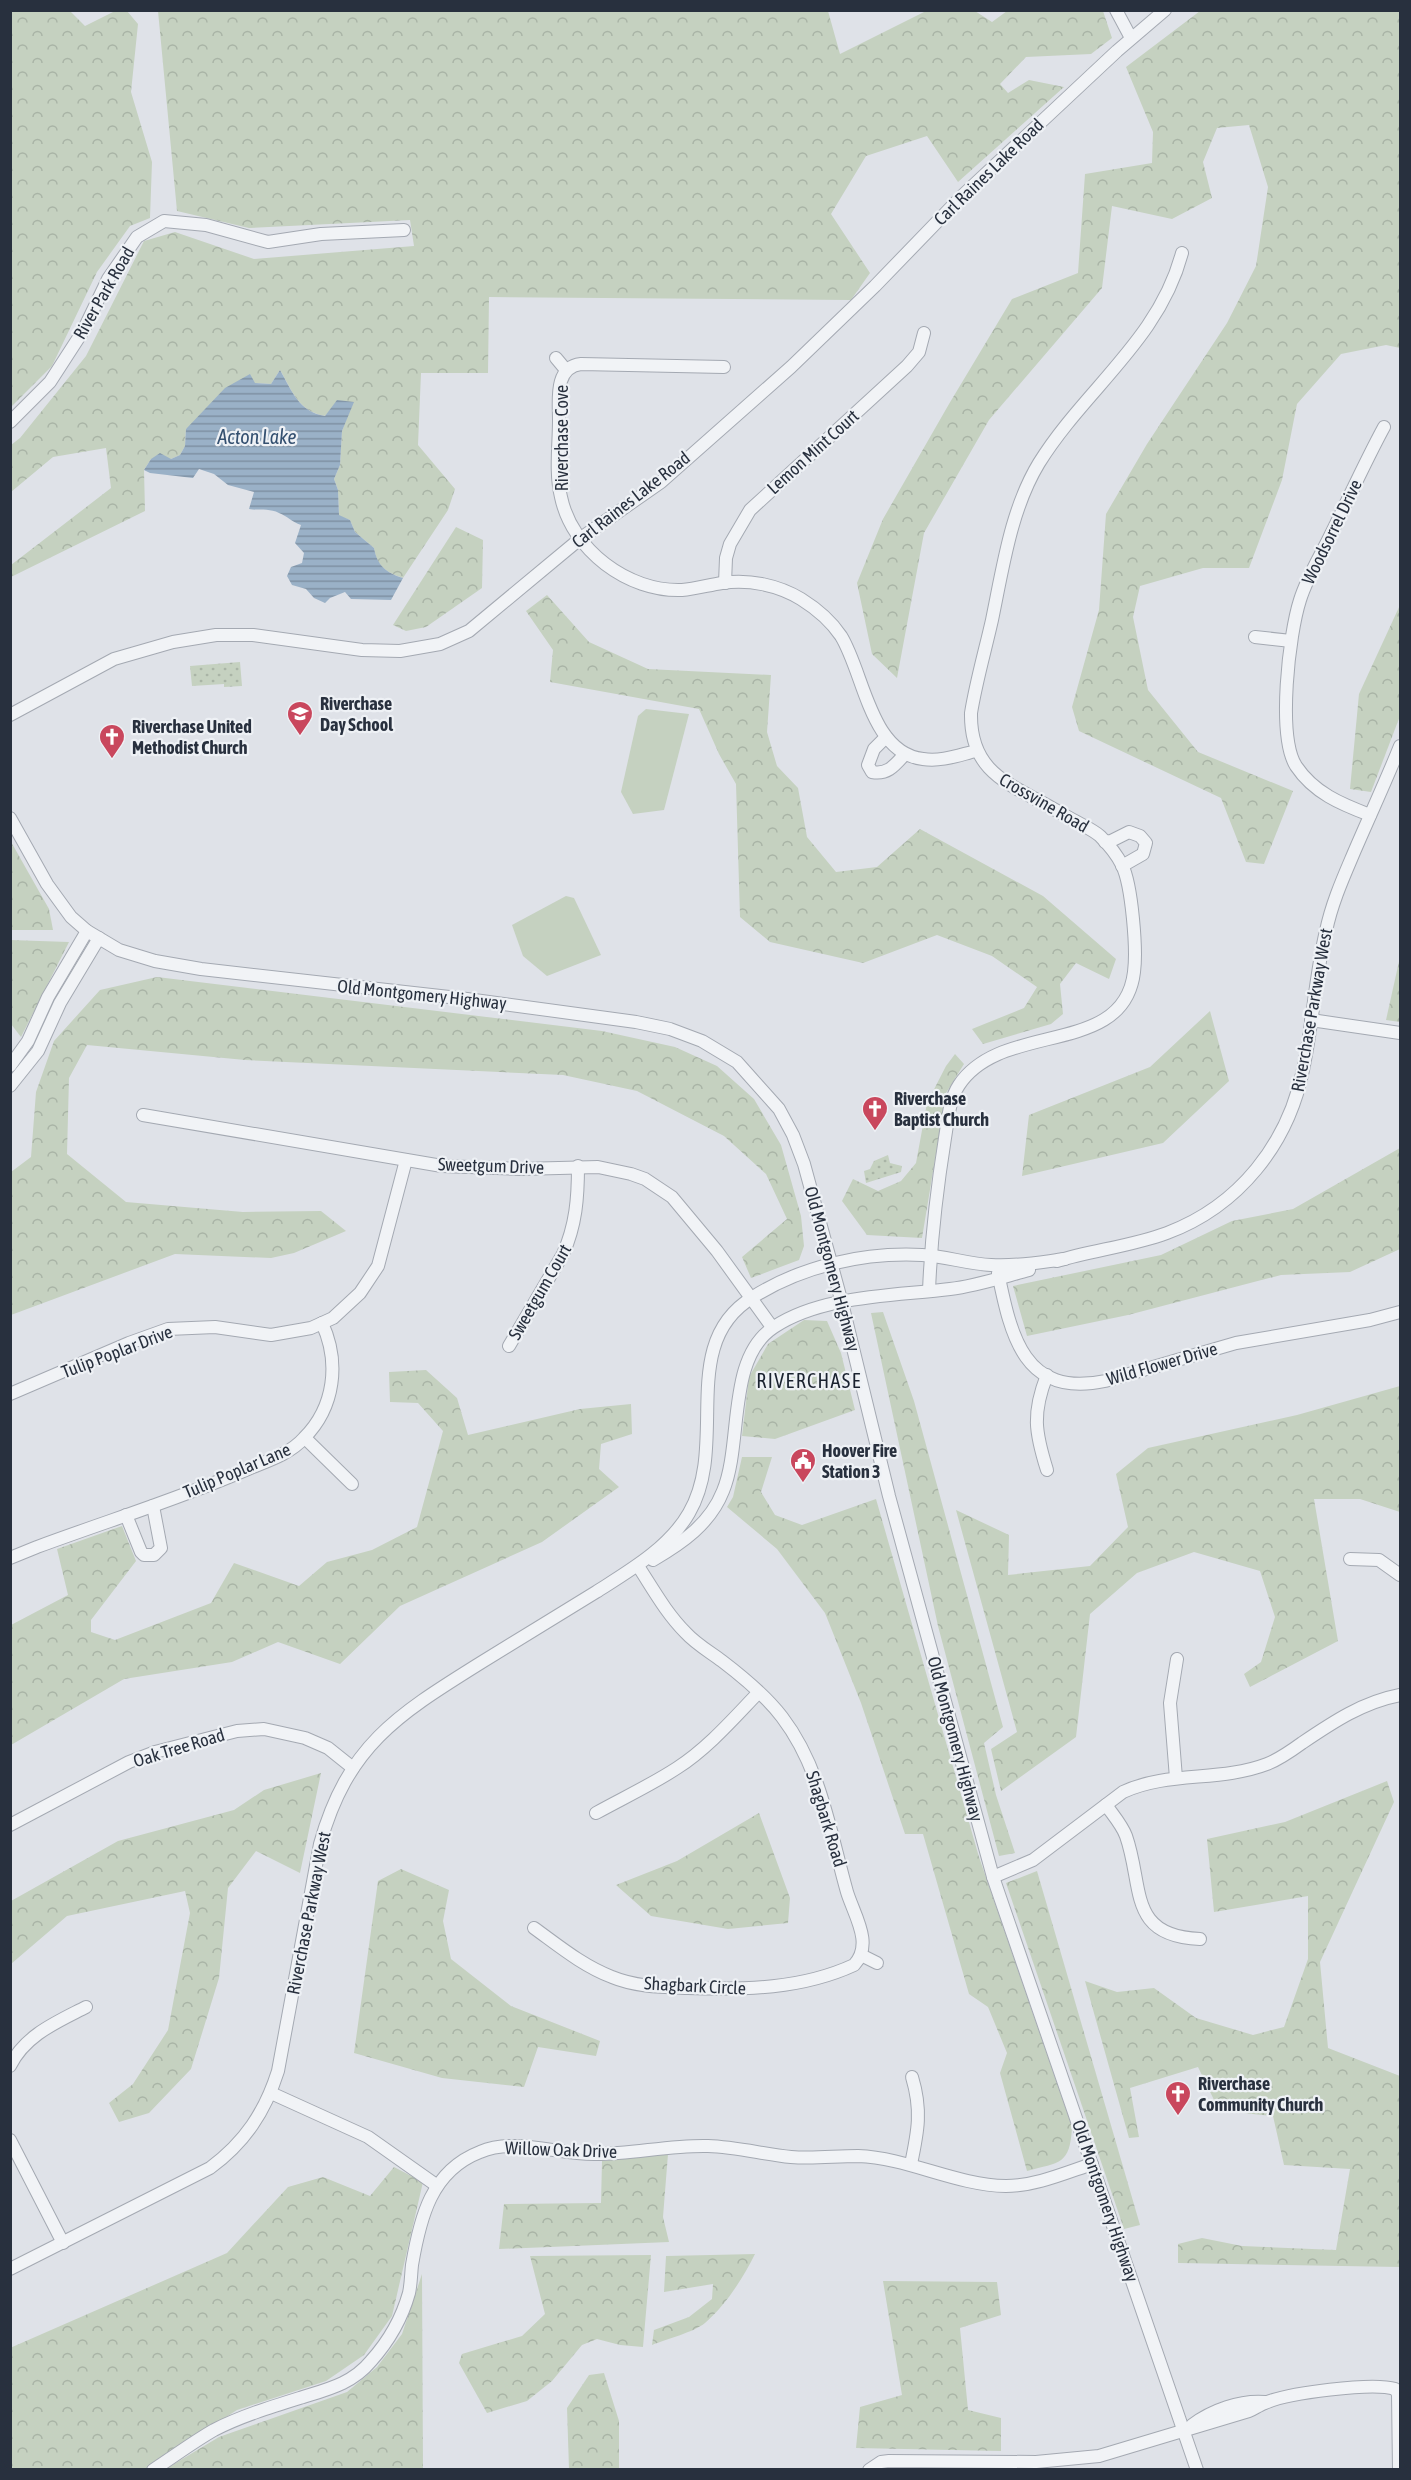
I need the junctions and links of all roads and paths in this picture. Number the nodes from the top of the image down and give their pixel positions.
1 (1116, 10) edge
2 (1165, 10) edge
3 (1131, 38) junction
4 (404, 230) dead end
5 (1182, 253) dead end
6 (924, 333) dead end
7 (556, 358) dead end
8 (724, 367) dead end
9 (566, 370) junction
10 (10, 422) edge
11 (1384, 427) dead end
12 (581, 538) junction
13 (725, 583) junction
14 (1255, 637) dead end
15 (1291, 641) junction
16 (10, 715) edge
17 (886, 737) junction
18 (1401, 746) edge
19 (976, 751) junction
20 (905, 754) junction
21 (1370, 816) junction
22 (10, 818) edge
23 (1105, 842) junction
24 (1122, 866) junction
25 (87, 931) junction
26 (99, 938) junction
27 (1311, 1020) junction
28 (1401, 1033) edge
29 (10, 1066) edge
30 (10, 1086) edge
31 (143, 1115) dead end
32 (406, 1160) junction
33 (578, 1166) junction
34 (930, 1256) junction
35 (1065, 1259) junction
36 (831, 1264) junction
37 (997, 1266) junction
38 (999, 1279) junction
39 (929, 1291) junction
40 (750, 1298) junction
41 (842, 1303) junction
42 (1401, 1312) edge
43 (322, 1323) junction
44 (772, 1327) junction
45 (509, 1346) dead end
46 (1047, 1375) junction
47 (10, 1394) edge
48 (305, 1438) junction
49 (1047, 1470) dead end
50 (352, 1484) dead end
51 (153, 1506) junction
52 (126, 1515) junction
53 (10, 1558) edge
54 (1350, 1559) dead end
55 (638, 1566) junction
56 (1401, 1575) edge
57 (1177, 1659) dead end
58 (758, 1693) junction
59 (1401, 1695) edge
60 (353, 1768) junction
61 (1176, 1778) junction
62 (1106, 1805) junction
63 (596, 1813) dead end
64 (10, 1826) edge
65 (993, 1878) junction
66 (534, 1928) dead end
67 (1200, 1940) dead end
68 (861, 1955) junction
69 (877, 1963) dead end
70 (86, 2007) dead end
71 (10, 2066) edge
72 (912, 2077) dead end
73 (271, 2093) junction
74 (10, 2140) edge
75 (911, 2164) junction
76 (1092, 2164) junction
77 (436, 2185) junction
78 (63, 2243) junction
79 (10, 2269) edge
80 (1399, 2394) edge
81 (1184, 2431) junction
82 (153, 2469) edge
83 (869, 2469) edge
84 (1197, 2469) edge
85 (1399, 2469) edge

1 - 3 street
2 - 3 street, Carl Raines Lake Road
3 - 12 street, Carl Raines Lake Road
4 - 10 street, River Park Road
5 - 19 street, Crossvine Road
6 - 13 street, Lemon Mint Court
7 - 9 street, Riverchase Cove
8 - 9 street, Riverchase Cove
9 - 12 street, Riverchase Cove
11 - 15 street, Woodsorrel Drive
12 - 13 street, Riverchase Cove
12 - 16 street, Carl Raines Lake Road
13 - 17 street, Riverchase Cove
14 - 15 street
15 - 21 street, Woodsorrel Drive
17 - 20 street
17 - 20 street
18 - 21 street, Riverchase Parkway West
19 - 20 street
19 - 23 street, Crossvine Road
21 - 27 street, Riverchase Parkway West
22 - 25 street, Old Montgomery Highway
23 - 24 street, Crossvine Road
23 - 24 street
24 - 34 street, Crossvine Road
25 - 26 street, Old Montgomery Highway
25 - 29 street
26 - 30 street
26 - 36 street, Old Montgomery Highway
27 - 28 street
27 - 35 street, Riverchase Parkway West
31 - 32 street, Sweetgum Drive
32 - 33 street, Sweetgum Drive
32 - 43 street, Tulip Poplar Drive
33 - 40 street, Sweetgum Drive
33 - 45 street, Sweetgum Court
34 - 36 street, Riverchase Parkway West
34 - 37 street, Riverchase Parkway West
34 - 39 street, Crossvine Road
35 - 37 street, Riverchase Parkway West
35 - 38 street, Riverchase Parkway West
36 - 40 street, Riverchase Parkway West
36 - 41 street, Old Montgomery Highway
37 - 38 street, Wild Flower Drive
38 - 39 street, Riverchase Parkway West
38 - 46 street, Wild Flower Drive
39 - 41 street, Riverchase Parkway West
40 - 44 street, Sweetgum Drive
40 - 55 street, Riverchase Parkway West
41 - 44 street, Riverchase Parkway West
41 - 65 street, Old Montgomery Highway
42 - 46 street, Wild Flower Drive
43 - 47 street, Tulip Poplar Drive
43 - 48 street, Tulip Poplar Lane
44 - 55 street, Riverchase Parkway West
46 - 49 street
48 - 50 street
48 - 51 street, Tulip Poplar Lane
51 - 52 street, Tulip Poplar Lane
51 - 52 street
52 - 53 street, Tulip Poplar Lane
54 - 56 street
55 - 58 street, Shagbark Road
55 - 60 street, Riverchase Parkway West
57 - 61 street
58 - 63 street
58 - 68 street, Shagbark Road
59 - 61 street
60 - 64 street, Oak Tree Road
60 - 73 street, Riverchase Parkway West
61 - 62 street
62 - 65 street
62 - 67 street
65 - 76 street, Old Montgomery Highway
66 - 68 street, Shagbark Circle
68 - 69 street
70 - 71 street
72 - 75 street
73 - 77 street
73 - 78 street, Riverchase Parkway West
74 - 78 street
75 - 76 street, Willow Oak Drive
75 - 77 street, Willow Oak Drive
76 - 81 street, Old Montgomery Highway
77 - 82 street, Willow Oak Drive
78 - 79 street, Riverchase Parkway West
80 - 81 street
80 - 85 street
81 - 83 street
81 - 84 street, Old Montgomery Highway

